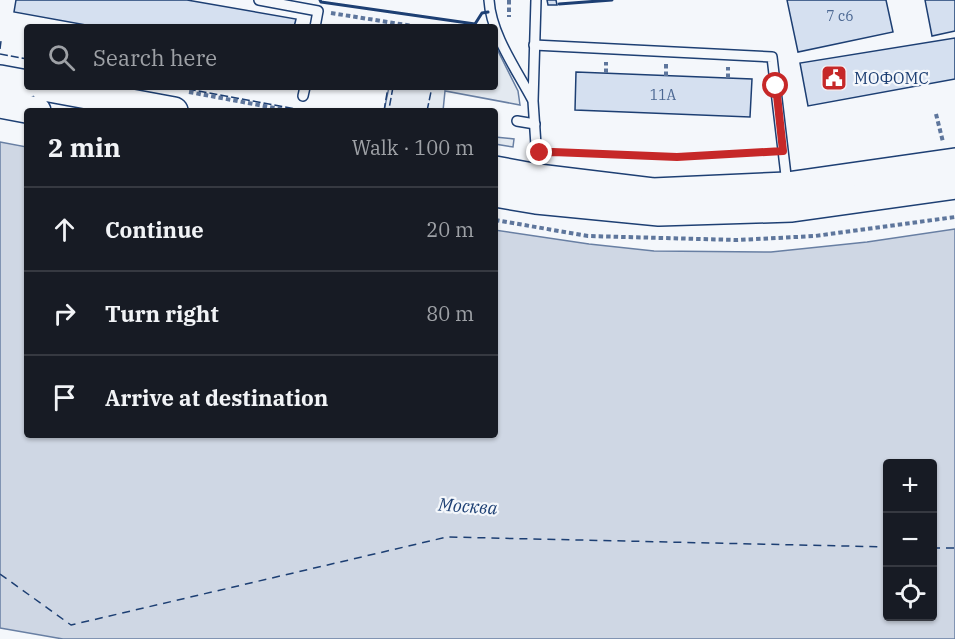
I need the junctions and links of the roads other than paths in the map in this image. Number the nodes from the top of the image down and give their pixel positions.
1 (259, 0) edge
2 (489, 0) edge
3 (536, 0) edge
4 (316, 24) edge
5 (494, 24) edge
6 (498, 35) edge
7 (534, 45) junction
8 (0, 79) edge
9 (24, 83) edge
10 (73, 90) edge
11 (178, 101) edge
12 (533, 101) junction
13 (0, 104) edge
14 (24, 109) edge
15 (516, 121) dead end
16 (535, 124) junction
17 (794, 140) dead end
18 (783, 147) junction
19 (950, 157) edge
20 (537, 166) junction
21 (498, 170) edge
22 (955, 185) edge
23 (787, 186) junction
24 (498, 194) edge

1 - 4 lane
2 - 5 lane
3 - 7 lane
6 - 12 lane
7 - 12 lane
7 - 18 lane
8 - 9 main road
10 - 11 main road
12 - 16 lane
13 - 14 main road
15 - 16 lane
16 - 20 lane
17 - 18 lane
18 - 23 lane
19 - 23 main road
20 - 21 main road
20 - 23 main road
22 - 24 main road

